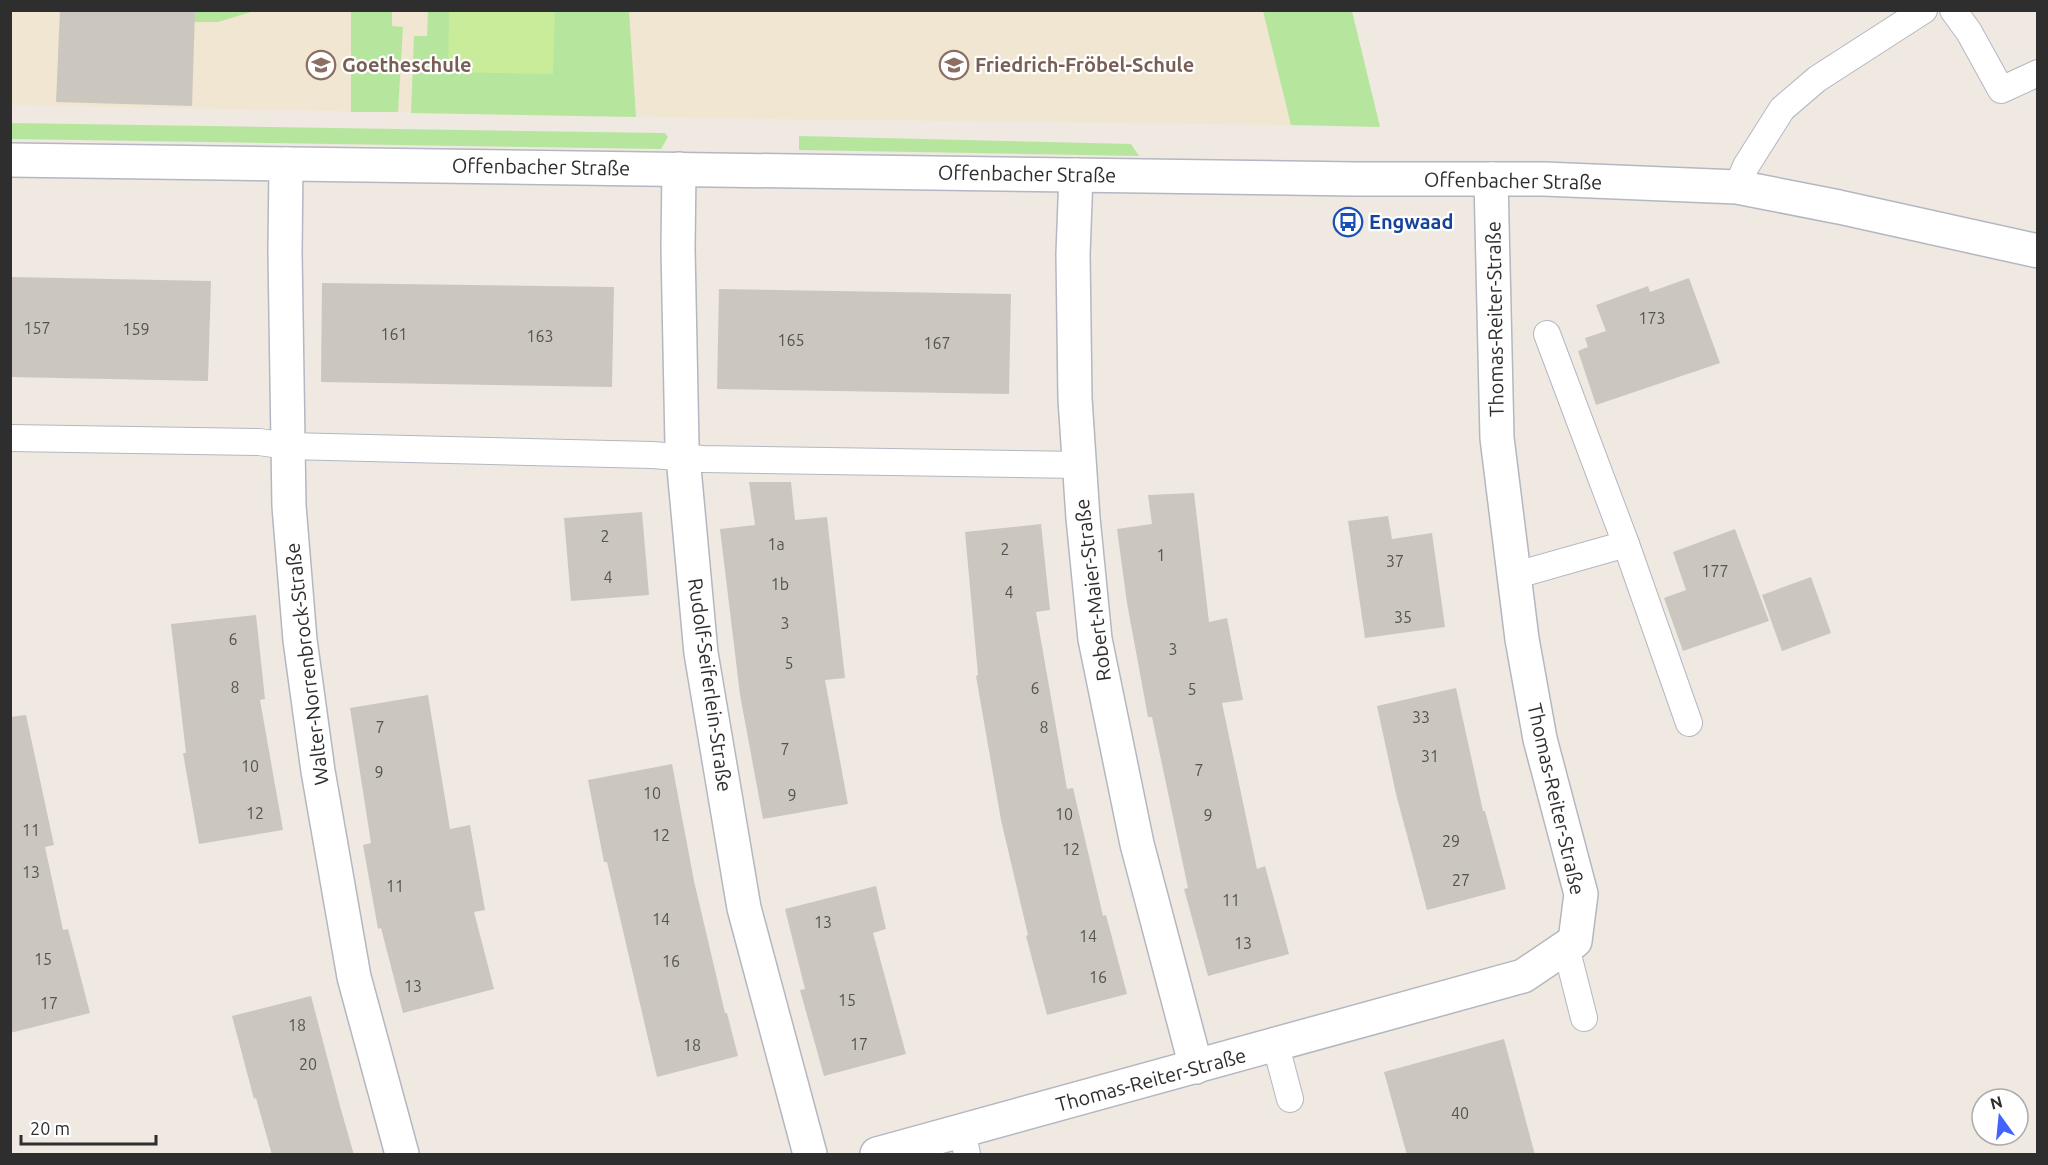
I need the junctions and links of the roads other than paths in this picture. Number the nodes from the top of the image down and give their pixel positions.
1 (1924, 10) edge
2 (1953, 10) edge
3 (2037, 73) edge
4 (10, 160) edge
5 (286, 164) junction
6 (679, 169) junction
7 (1076, 175) junction
8 (1491, 179) junction
9 (1737, 187) junction
10 (2037, 251) edge
11 (1547, 334) dead end
12 (10, 438) edge
13 (288, 446) junction
14 (683, 458) junction
15 (1080, 465) junction
16 (1626, 544) junction
17 (1513, 576) junction
18 (1689, 723) dead end
19 (1566, 947) junction
20 (1584, 1018) dead end
21 (1276, 1046) junction
22 (1196, 1067) junction
23 (1290, 1099) dead end
24 (964, 1143) edge
25 (402, 1155) edge
26 (810, 1155) edge
27 (877, 1155) edge

1 - 9 lane
2 - 3 lane
4 - 5 street, Offenbacher Straße
5 - 6 street, Offenbacher Straße
5 - 13 street, Walter-Norrenbrock-Straße
6 - 7 street, Offenbacher Straße
6 - 14 street, Rudolf-Seiferlein-Straße
7 - 8 street, Offenbacher Straße
7 - 15 street, Robert-Maier-Straße
8 - 9 street, Offenbacher Straße
8 - 17 street, Thomas-Reiter-Straße
9 - 10 street, Offenbacher Straße
11 - 16 lane
12 - 13 lane
13 - 14 lane
13 - 25 street, Walter-Norrenbrock-Straße
14 - 15 lane
14 - 26 street, Rudolf-Seiferlein-Straße
15 - 22 street, Robert-Maier-Straße
16 - 17 lane
16 - 18 lane
17 - 19 street, Thomas-Reiter-Straße
19 - 20 lane
19 - 21 street, Thomas-Reiter-Straße
21 - 22 street, Thomas-Reiter-Straße
21 - 23 lane
22 - 24 street, Thomas-Reiter-Straße
24 - 27 street, Thomas-Reiter-Straße

